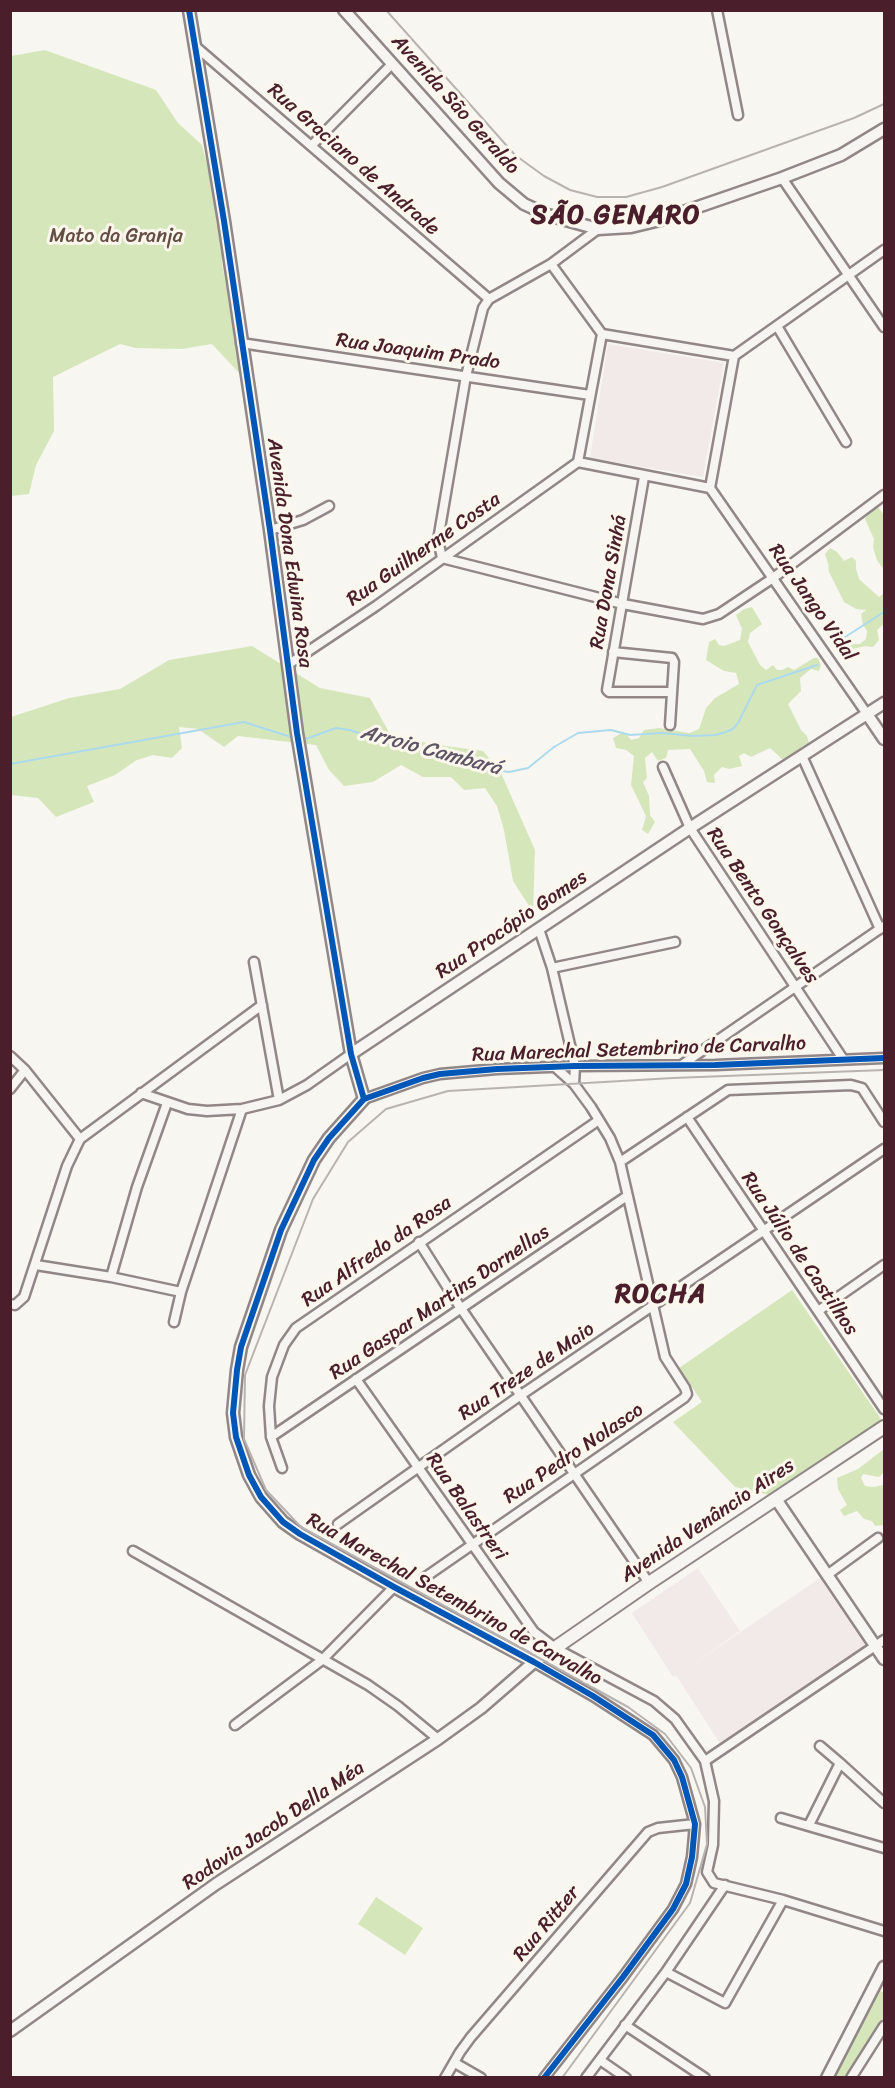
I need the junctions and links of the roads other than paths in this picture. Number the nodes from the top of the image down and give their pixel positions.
1 (189, 10) edge
2 (345, 10) edge
3 (717, 10) edge
4 (194, 46) junction
5 (392, 64) junction
6 (738, 116) dead end
7 (885, 129) edge
8 (312, 146) junction
9 (782, 178) junction
10 (598, 229) junction
11 (885, 250) edge
12 (551, 264) junction
13 (848, 275) junction
14 (489, 299) junction
15 (777, 326) junction
16 (885, 327) edge
17 (602, 334) junction
18 (241, 343) junction
19 (734, 356) junction
20 (466, 376) junction
21 (590, 394) junction
22 (846, 442) dead end
23 (578, 462) junction
24 (644, 477) junction
25 (710, 488) junction
26 (885, 495) edge
27 (329, 506) dead end
28 (270, 530) junction
29 (442, 558) junction
30 (772, 578) junction
31 (623, 604) junction
32 (613, 652) junction
33 (289, 664) junction
34 (671, 692) junction
35 (885, 703) edge
36 (867, 714) junction
37 (669, 725) dead end
38 (885, 739) edge
39 (802, 756) junction
40 (663, 766) dead end
41 (690, 828) junction
42 (882, 927) edge
43 (539, 929) junction
44 (675, 942) dead end
45 (254, 962) dead end
46 (552, 968) junction
47 (796, 987) junction
48 (262, 1005) junction
49 (351, 1054) junction
50 (10, 1056) edge
51 (885, 1058) edge
52 (843, 1059) junction
53 (682, 1065) junction
54 (575, 1066) junction
55 (555, 1067) junction
56 (25, 1070) junction
57 (574, 1084) junction
58 (10, 1089) edge
59 (141, 1094) junction
60 (364, 1099) junction
61 (279, 1100) junction
62 (167, 1103) junction
63 (242, 1109) junction
64 (687, 1117) junction
65 (599, 1120) junction
66 (885, 1122) edge
67 (81, 1139) junction
68 (885, 1149) edge
69 (620, 1162) junction
70 (627, 1196) junction
71 (764, 1230) junction
72 (419, 1242) junction
73 (36, 1265) junction
74 (885, 1265) edge
75 (111, 1277) junction
76 (182, 1292) junction
77 (10, 1304) edge
78 (654, 1306) junction
79 (460, 1307) junction
80 (818, 1311) junction
81 (174, 1322) dead end
82 (356, 1379) junction
83 (521, 1395) junction
84 (885, 1409) edge
85 (885, 1427) edge
86 (271, 1437) junction
87 (418, 1467) junction
88 (282, 1468) dead end
89 (575, 1474) junction
90 (776, 1499) junction
91 (338, 1524) dead end
92 (878, 1538) dead end
93 (471, 1544) junction
94 (134, 1551) dead end
95 (827, 1575) junction
96 (424, 1578) dead end
97 (649, 1583) junction
98 (394, 1587) junction
99 (880, 1643) edge
100 (555, 1648) junction
101 (885, 1659) edge
102 (322, 1660) junction
103 (534, 1662) junction
104 (235, 1725) dead end
105 (438, 1739) junction
106 (820, 1746) dead end
107 (705, 1761) junction
108 (840, 1763) junction
109 (885, 1803) edge
110 (782, 1818) dead end
111 (694, 1824) junction
112 (809, 1825) junction
113 (885, 1848) edge
114 (724, 1885) junction
115 (783, 1900) junction
116 (885, 1931) edge
117 (885, 1967) edge
118 (666, 1972) junction
119 (881, 1983) edge
120 (625, 2025) junction
121 (885, 2026) edge
122 (10, 2031) edge
123 (600, 2060) junction
124 (455, 2063) junction
125 (445, 2078) edge
126 (481, 2078) edge
127 (544, 2078) edge
128 (586, 2078) edge
129 (626, 2078) edge
130 (705, 2078) edge
131 (827, 2078) edge
132 (851, 2078) edge

1 - 4 street, Avenida Dona Edwina Rosa
2 - 5 street, Avenida São Geraldo
3 - 6 street
4 - 8 street, Rua Graciano de Andrade
4 - 18 street, Avenida Dona Edwina Rosa
5 - 8 street
5 - 10 street, Avenida São Geraldo
7 - 9 street, Avenida São Geraldo
8 - 14 street, Rua Graciano de Andrade
9 - 10 street, Avenida São Geraldo
9 - 13 street
10 - 12 street
11 - 13 street
12 - 14 street
12 - 17 street
13 - 15 street
13 - 16 street
14 - 20 street
15 - 19 street
15 - 22 street
17 - 19 street
17 - 21 street
18 - 20 street, Rua Joaquim Prado
18 - 28 street, Avenida Dona Edwina Rosa
19 - 25 street
20 - 21 street, Rua Joaquim Prado
20 - 29 street
21 - 23 street
23 - 24 street
23 - 29 street, Rua Guilherme Costa
24 - 25 street
24 - 31 street, Rua Dona Sinhá
25 - 30 street, Rua Jango Vidal
26 - 30 street
27 - 28 street
28 - 33 street, Avenida Dona Edwina Rosa
29 - 31 street
29 - 33 street, Rua Guilherme Costa
30 - 31 street
30 - 36 street, Rua Jango Vidal
31 - 32 street, Rua Dona Sinhá
32 - 34 street
32 - 34 street, Rua Dona Sinhá
33 - 49 street, Avenida Dona Edwina Rosa
34 - 37 street
35 - 36 street, Rua Procópio Gomes
36 - 38 street, Rua Jango Vidal
36 - 39 street, Rua Procópio Gomes
39 - 41 street, Rua Procópio Gomes
39 - 42 street
40 - 41 street, Rua Bento Gonçalves
41 - 43 street, Rua Procópio Gomes
41 - 47 street, Rua Bento Gonçalves
42 - 47 street
43 - 46 street
43 - 49 street, Rua Procópio Gomes
44 - 46 street
45 - 48 street
46 - 54 street
47 - 52 street, Rua Bento Gonçalves
47 - 53 street
48 - 59 street
48 - 61 street
49 - 60 street, Avenida Dona Edwina Rosa
49 - 61 street, Rua Procópio Gomes
50 - 56 street
51 - 52 street, Rua Marechal Setembrino de Carvalho
52 - 53 street, Rua Marechal Setembrino de Carvalho
53 - 54 street, Rua Marechal Setembrino de Carvalho
54 - 55 street, Rua Marechal Setembrino de Carvalho
54 - 57 street
55 - 57 street
55 - 60 street, Rua Marechal Setembrino de Carvalho
56 - 58 street
56 - 67 street
57 - 65 street
59 - 62 street, Rua Procópio Gomes
59 - 67 street
60 - 98 street, Rua Marechal Setembrino de Carvalho
61 - 63 street, Rua Procópio Gomes
62 - 63 street, Rua Procópio Gomes
62 - 75 street
63 - 76 street
64 - 66 street
64 - 69 street
64 - 71 street, Rua Júlio de Castilhos
65 - 69 street
65 - 72 street, Rua Alfredo da Rosa
67 - 73 street
68 - 71 street, Rua Treze de Maio
69 - 70 street
70 - 78 street
70 - 79 street, Rua Gaspar Martins Dornellas
71 - 78 street, Rua Treze de Maio
71 - 80 street, Rua Júlio de Castilhos
72 - 79 street
72 - 86 street, Rua Alfredo da Rosa
73 - 75 street
73 - 77 street
74 - 80 street
75 - 76 street
76 - 81 street
78 - 83 street, Rua Treze de Maio
78 - 89 street, Rua Pedro Nolasco
79 - 82 street, Rua Gaspar Martins Dornellas
79 - 83 street
80 - 84 street, Rua Júlio de Castilhos
82 - 86 street, Rua Gaspar Martins Dornellas
82 - 87 street, Rua Balastreri
83 - 87 street, Rua Treze de Maio
83 - 89 street
85 - 90 main road, Avenida Venâncio Aires
86 - 88 street, Rua Alfredo da Rosa
87 - 91 street, Rua Treze de Maio
87 - 93 street, Rua Balastreri
89 - 93 street, Rua Pedro Nolasco
89 - 97 street
90 - 95 street
90 - 97 main road, Avenida Venâncio Aires
92 - 95 street
93 - 96 street, Rua Pedro Nolasco
93 - 100 street, Rua Balastreri
94 - 102 street
95 - 99 street
97 - 100 main road, Avenida Venâncio Aires
98 - 102 street
98 - 103 street, Rua Marechal Setembrino de Carvalho
99 - 101 street
99 - 107 street
100 - 103 street, Rodovia Jacob Della Méa
100 - 107 street, Rua Marechal Setembrino de Carvalho
102 - 104 street
102 - 105 street
103 - 105 street, Rodovia Jacob Della Méa
103 - 111 street, Rua Marechal Setembrino de Carvalho
105 - 122 street, Rodovia Jacob Della Méa
106 - 108 street
107 - 114 street, Rua Marechal Setembrino de Carvalho
108 - 109 street
108 - 112 street
110 - 112 street
111 - 124 street, Rua Ritter
111 - 127 street, Rua Marechal Setembrino de Carvalho
112 - 113 street
114 - 115 street
114 - 118 street
115 - 116 street
115 - 118 street
117 - 119 street
118 - 120 street
119 - 131 street
120 - 123 street
120 - 130 street
121 - 132 street
123 - 128 street
123 - 129 street
124 - 125 street, Rua Ritter
124 - 126 street

